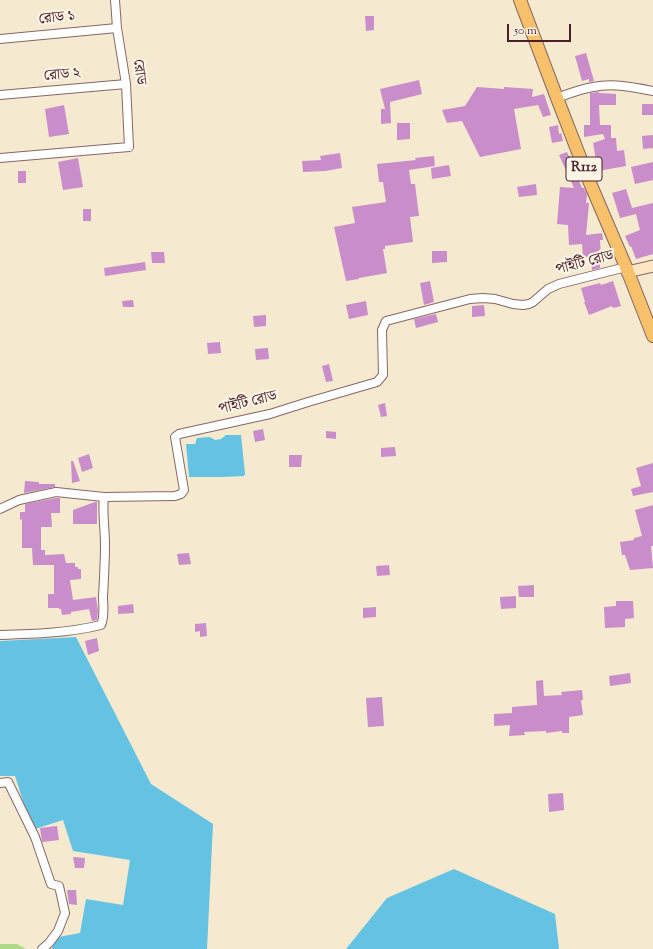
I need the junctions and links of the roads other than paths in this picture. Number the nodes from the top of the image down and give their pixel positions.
1 (115, 0) edge
2 (520, 0) edge
3 (117, 28) junction
4 (0, 39) edge
5 (126, 84) junction
6 (653, 90) edge
7 (0, 95) edge
8 (557, 98) junction
9 (0, 158) edge
10 (653, 266) edge
11 (626, 270) junction
12 (653, 336) edge
13 (104, 497) junction
14 (0, 509) edge
15 (0, 635) edge
16 (0, 783) edge
17 (42, 949) edge

1 - 3 street, রোড
2 - 8 main road, R112
3 - 4 street, রোড ১
3 - 5 street, রোড
5 - 7 street, রোড ২
5 - 9 street, রোড
6 - 8 street
8 - 11 main road, R112
10 - 11 street
11 - 12 main road, R112
11 - 13 street, পাইটি রোড
13 - 14 street
13 - 15 street
16 - 17 street

